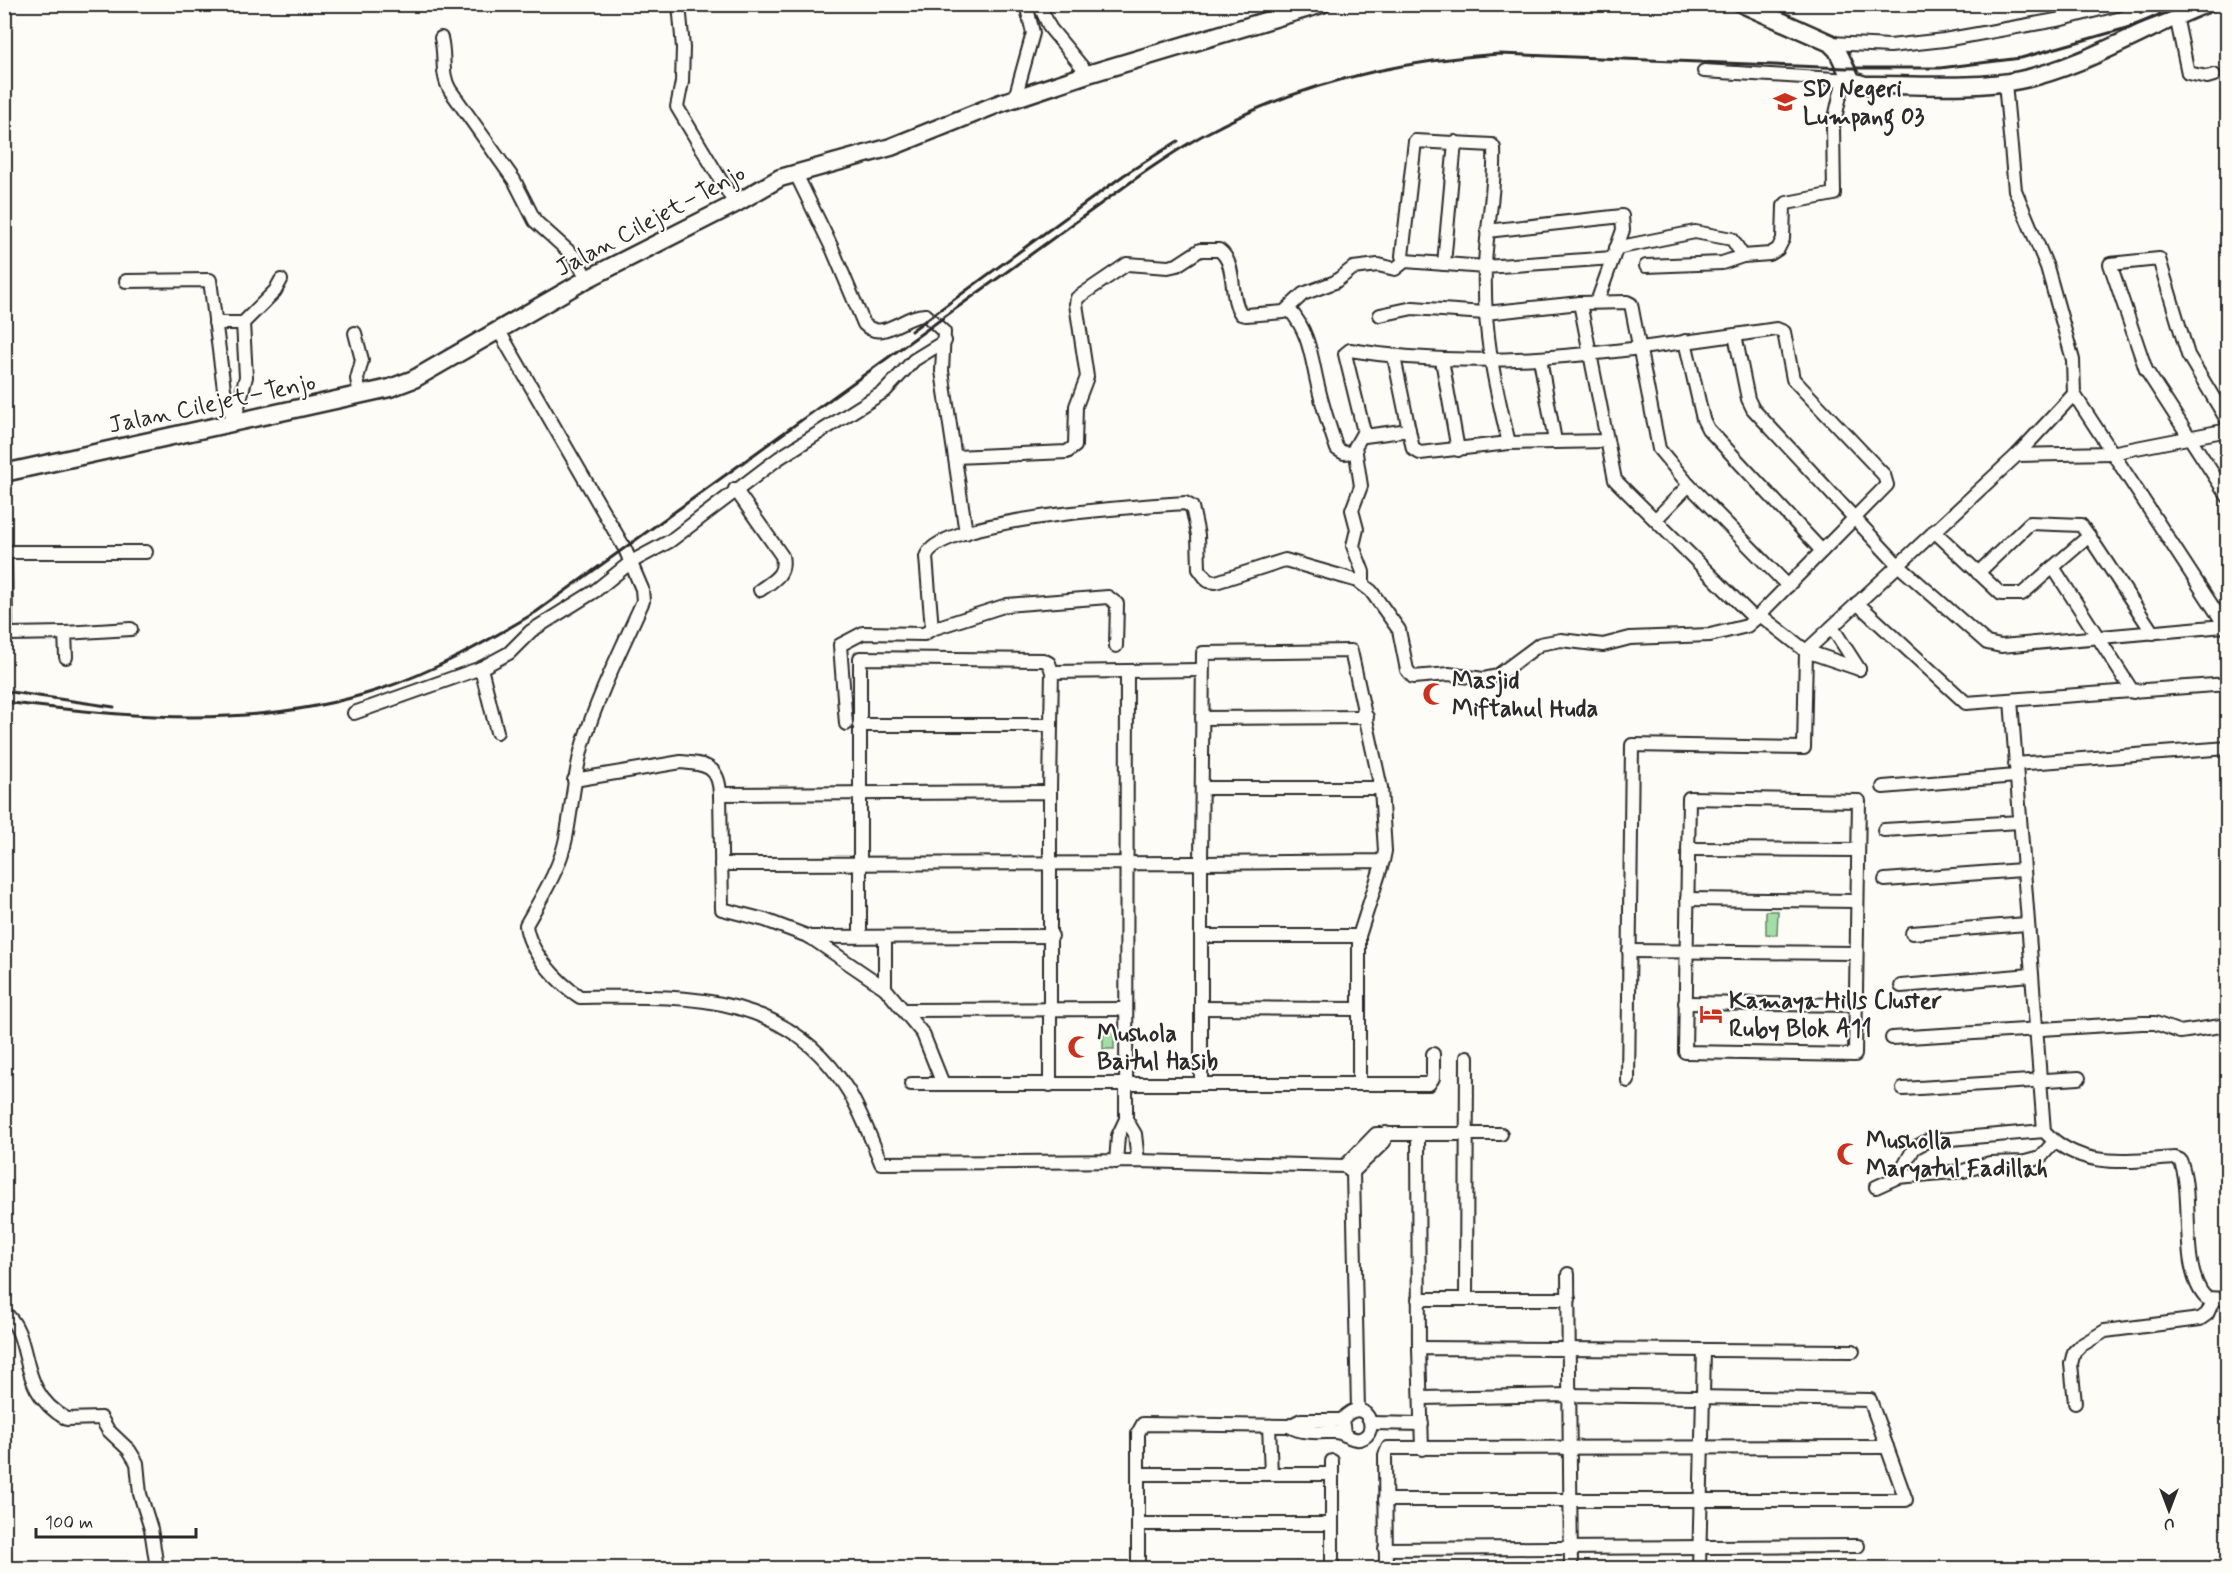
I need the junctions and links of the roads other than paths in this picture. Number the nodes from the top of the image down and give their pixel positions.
1 (679, 4) edge
2 (1026, 4) edge
3 (1039, 4) edge
4 (1322, 4) edge
5 (2120, 4) edge
6 (2206, 4) edge
7 (1743, 5) edge
8 (1275, 11) edge
9 (2170, 13) edge
10 (1050, 28) junction
11 (1033, 33) junction
12 (441, 38) dead end
13 (1830, 43) junction
14 (1704, 71) dead end
15 (1088, 74) junction
16 (2214, 75) dead end
17 (1848, 79) junction
18 (2005, 83) junction
19 (1015, 98) junction
20 (1455, 142) junction
21 (795, 172) junction
22 (735, 204) junction
23 (1487, 231) junction
24 (1615, 253) junction
25 (1743, 256) junction
26 (1405, 261) junction
27 (1444, 264) junction
28 (1646, 266) dead end
29 (1485, 267) junction
30 (587, 279) junction
31 (281, 280) dead end
32 (126, 281) dead end
33 (1597, 302) junction
34 (1580, 303) junction
35 (1289, 309) junction
36 (1485, 313) junction
37 (1380, 315) dead end
38 (215, 323) junction
39 (243, 323) junction
40 (499, 331) junction
41 (355, 333) dead end
42 (1735, 335) junction
43 (945, 341) junction
44 (1685, 341) junction
45 (1639, 348) junction
46 (1588, 356) junction
47 (1394, 357) junction
48 (1540, 359) junction
49 (1442, 360) junction
50 (1489, 362) junction
51 (2074, 394) junction
52 (360, 395) junction
53 (2228, 422) edge
54 (234, 423) junction
55 (1409, 430) junction
56 (2228, 430) edge
57 (1363, 433) junction
58 (2189, 437) junction
59 (1555, 441) junction
60 (1607, 441) junction
61 (1509, 443) junction
62 (1458, 450) junction
63 (1356, 452) junction
64 (2111, 453) junction
65 (2017, 454) junction
66 (955, 457) junction
67 (4, 473) edge
68 (1689, 485) junction
69 (735, 489) junction
70 (2228, 497) edge
71 (1855, 518) junction
72 (1656, 519) junction
73 (1934, 531) junction
74 (966, 533) junction
75 (2089, 536) junction
76 (1822, 551) junction
77 (146, 552) dead end
78 (5, 553) edge
79 (631, 562) junction
80 (1898, 565) junction
81 (2053, 567) junction
82 (1978, 573) junction
83 (1363, 583) junction
84 (1788, 586) junction
85 (760, 590) dead end
86 (1857, 603) junction
87 (1758, 617) junction
88 (1832, 627) junction
89 (2226, 628) edge
90 (131, 629) dead end
91 (932, 629) junction
92 (65, 633) junction
93 (2153, 633) junction
94 (2099, 636) junction
95 (1116, 646) dead end
96 (1806, 651) junction
97 (66, 657) dead end
98 (481, 668) junction
99 (1202, 670) junction
100 (1052, 672) junction
101 (1127, 672) junction
102 (2228, 684) edge
103 (2133, 692) junction
104 (2011, 700) junction
105 (354, 713) dead end
106 (1367, 717) junction
107 (1202, 718) junction
108 (846, 724) dead end
109 (859, 725) junction
110 (1050, 725) junction
111 (497, 732) dead end
112 (2228, 748) edge
113 (2015, 770) junction
114 (574, 780) junction
115 (1883, 787) dead end
116 (1202, 788) junction
117 (1381, 788) junction
118 (859, 792) junction
119 (1050, 792) junction
120 (720, 794) junction
121 (2020, 822) junction
122 (1884, 830) dead end
123 (1688, 849) junction
124 (1857, 850) junction
125 (1383, 861) junction
126 (1126, 862) junction
127 (1052, 863) junction
128 (1201, 863) junction
129 (721, 864) junction
130 (860, 864) junction
131 (2022, 870) junction
132 (1885, 880) dead end
133 (1687, 899) junction
134 (1856, 901) junction
135 (2026, 924) junction
136 (1912, 933) dead end
137 (860, 936) junction
138 (1052, 936) junction
139 (1203, 936) junction
140 (1359, 936) junction
141 (810, 937) junction
142 (885, 937) junction
143 (1629, 951) junction
144 (1686, 951) junction
145 (1856, 953) junction
146 (2031, 975) junction
147 (1901, 986) dead end
148 (885, 988) junction
149 (1685, 1003) junction
150 (1855, 1005) junction
151 (1202, 1008) junction
152 (1050, 1009) junction
153 (1125, 1009) junction
154 (906, 1010) junction
155 (1359, 1010) junction
156 (2228, 1025) edge
157 (2036, 1029) junction
158 (1892, 1038) dead end
159 (1433, 1054) dead end
160 (1467, 1057) dead end
161 (2079, 1078) dead end
162 (2040, 1080) junction
163 (1628, 1081) dead end
164 (1359, 1082) junction
165 (1126, 1083) junction
166 (911, 1084) dead end
167 (944, 1084) junction
168 (1201, 1084) junction
169 (1050, 1085) junction
170 (1903, 1089) dead end
171 (1126, 1119) junction
172 (2044, 1131) junction
173 (1418, 1133) junction
174 (1467, 1134) junction
175 (1501, 1134) dead end
176 (2054, 1142) junction
177 (1138, 1161) junction
178 (1116, 1162) junction
179 (1349, 1169) junction
180 (1898, 1177) junction
181 (1876, 1186) dead end
182 (1568, 1274) dead end
183 (1418, 1299) junction
184 (1466, 1299) junction
185 (1569, 1299) junction
186 (2214, 1299) junction
187 (2228, 1299) edge
188 (4, 1312) edge
189 (1419, 1348) junction
190 (1569, 1351) junction
191 (1704, 1351) junction
192 (1853, 1351) dead end
193 (1570, 1395) junction
194 (1422, 1398) junction
195 (1703, 1399) junction
196 (2075, 1403) dead end
197 (1358, 1410) junction
198 (1371, 1423) junction
199 (1422, 1424) junction
200 (1269, 1426) junction
201 (1343, 1426) junction
202 (1887, 1447) junction
203 (1570, 1448) junction
204 (1702, 1448) junction
205 (1422, 1449) junction
206 (1332, 1461) dead end
207 (1138, 1474) junction
208 (1271, 1474) junction
209 (1332, 1474) junction
210 (1385, 1500) junction
211 (1571, 1500) junction
212 (1701, 1500) junction
213 (1138, 1524) junction
214 (1332, 1524) junction
215 (1858, 1546) dead end
216 (1700, 1547) junction
217 (1571, 1548) junction
218 (1385, 1549) junction
219 (157, 1569) edge
220 (1138, 1569) edge
221 (1332, 1569) edge
222 (1386, 1569) edge
223 (1571, 1569) edge
224 (1699, 1569) edge

1 - 22 street
2 - 11 street
3 - 10 street
4 - 8 main road, Jalan Cilejet–Tenjo
5 - 13 street
6 - 9 main road
7 - 13 main road
8 - 15 main road, Jalan Cilejet–Tenjo
9 - 16 street
9 - 18 main road
10 - 11 street
10 - 15 street
11 - 19 street
12 - 30 street
13 - 17 main road
14 - 17 street
15 - 19 main road, Jalan Cilejet–Tenjo
17 - 18 main road
17 - 25 street
18 - 51 street
19 - 21 main road, Jalan Cilejet–Tenjo
20 - 23 street
20 - 26 street
20 - 27 street
21 - 22 main road, Jalan Cilejet–Tenjo
21 - 43 street
22 - 30 main road, Jalan Cilejet–Tenjo
23 - 24 street
23 - 29 street
24 - 25 street
24 - 29 street
24 - 33 street
25 - 28 street
26 - 27 street
26 - 35 street
27 - 29 street
29 - 36 street
30 - 40 main road, Jalan Cilejet–Tenjo
31 - 39 street
32 - 38 street
33 - 34 street
33 - 45 street
34 - 36 street
34 - 46 street
35 - 63 street
35 - 66 street
36 - 37 street
36 - 50 street
38 - 39 street
38 - 54 street
39 - 54 street
40 - 52 main road, Jalan Cilejet–Tenjo
40 - 79 street
41 - 52 street
42 - 44 street
42 - 71 street
42 - 71 street
43 - 66 street
43 - 69 street
44 - 45 street
44 - 76 street
45 - 46 street
45 - 68 street
46 - 48 street
46 - 60 street
47 - 49 street
47 - 55 street
47 - 57 street
48 - 50 street
48 - 59 street
49 - 50 street
49 - 62 street
50 - 61 street
51 - 64 street
51 - 65 street
52 - 54 main road, Jalan Cilejet–Tenjo
53 - 58 street
54 - 67 main road, Jalan Cilejet–Tenjo
55 - 57 street
55 - 62 street
56 - 58 street
57 - 63 street
58 - 64 street
58 - 70 street
59 - 60 street
59 - 61 street
60 - 72 street
61 - 62 street
63 - 83 street
64 - 65 street
64 - 89 street
65 - 73 street
66 - 74 street
68 - 72 street
68 - 84 street
69 - 79 street
69 - 85 street
71 - 76 street
71 - 80 street
72 - 87 street
73 - 80 street
73 - 82 street
74 - 83 street
74 - 91 street
75 - 81 street
75 - 82 street
75 - 93 street
76 - 84 street
77 - 78 street
78 - 92 street
79 - 98 street
79 - 114 street
80 - 86 street
80 - 94 street
81 - 82 street
81 - 94 street
83 - 87 street
84 - 87 street
86 - 88 street
86 - 104 street
87 - 96 street
88 - 96 street
88 - 96 street
89 - 93 street
90 - 92 street
91 - 95 street
91 - 108 street
92 - 97 street
93 - 94 street
94 - 103 street
96 - 143 street
98 - 105 street
98 - 111 street
99 - 101 street
99 - 106 street
99 - 107 street
100 - 101 street
100 - 109 street
100 - 110 street
101 - 126 street
102 - 103 street
103 - 104 street
104 - 113 street
106 - 107 street
106 - 117 street
107 - 116 street
109 - 110 street
109 - 118 street
110 - 119 street
112 - 113 street
113 - 115 street
113 - 121 street
114 - 120 street
114 - 178 street
116 - 117 street
116 - 128 street
117 - 125 street
118 - 119 street
118 - 120 street
118 - 130 street
119 - 127 street
120 - 129 street
121 - 122 street
121 - 131 street
123 - 124 street
123 - 124 street
123 - 133 street
124 - 134 street
125 - 128 street
125 - 140 street
126 - 127 street
126 - 128 street
126 - 153 street
127 - 130 street
127 - 138 street
128 - 139 street
129 - 130 street
129 - 141 street
130 - 137 street
131 - 132 street
131 - 135 street
133 - 134 street
133 - 144 street
134 - 145 street
135 - 136 street
135 - 146 street
137 - 141 street
137 - 142 street
138 - 142 street
138 - 152 street
139 - 140 street
139 - 151 street
140 - 155 street
141 - 148 street
142 - 148 street
143 - 144 street
143 - 163 street
144 - 145 street
144 - 149 street
145 - 150 street
146 - 147 street
146 - 157 street
148 - 154 street
149 - 150 street
149 - 150 street
151 - 155 street
151 - 168 street
152 - 153 street
152 - 154 street
152 - 169 street
153 - 165 street
154 - 167 street
155 - 164 street
156 - 157 street
157 - 158 street
157 - 162 street
159 - 164 street
160 - 174 street
161 - 162 street
162 - 170 street
162 - 172 street
164 - 168 street
165 - 168 street
165 - 169 street
165 - 171 street
166 - 167 street
167 - 169 street
171 - 177 street
171 - 178 street
172 - 176 street
172 - 180 street
173 - 174 street
173 - 179 street
173 - 183 street
174 - 175 street
174 - 184 street
176 - 180 street
176 - 186 street
177 - 178 street
177 - 179 street
179 - 197 street
180 - 181 street
182 - 185 street
183 - 184 street
183 - 189 street
184 - 185 street
185 - 190 street
186 - 187 street
186 - 196 street
188 - 219 street
189 - 190 street
189 - 194 street
190 - 191 street
190 - 193 street
191 - 192 street
191 - 195 street
193 - 194 street
193 - 195 street
193 - 203 street
194 - 199 street
195 - 202 street
195 - 204 street
197 - 198 street
197 - 201 street
198 - 199 street
198 - 201 street
199 - 205 street
200 - 201 street
200 - 207 street
200 - 208 street
202 - 204 street
202 - 212 street
203 - 204 street
203 - 205 street
203 - 211 street
204 - 212 street
205 - 210 street
206 - 209 street
207 - 208 street
207 - 213 street
208 - 209 street
209 - 214 street
210 - 211 street
210 - 218 street
211 - 212 street
211 - 217 street
212 - 216 street
213 - 214 street
213 - 220 street
214 - 221 street
215 - 216 street
216 - 217 street
216 - 224 street
217 - 218 street
217 - 223 street
218 - 222 street

